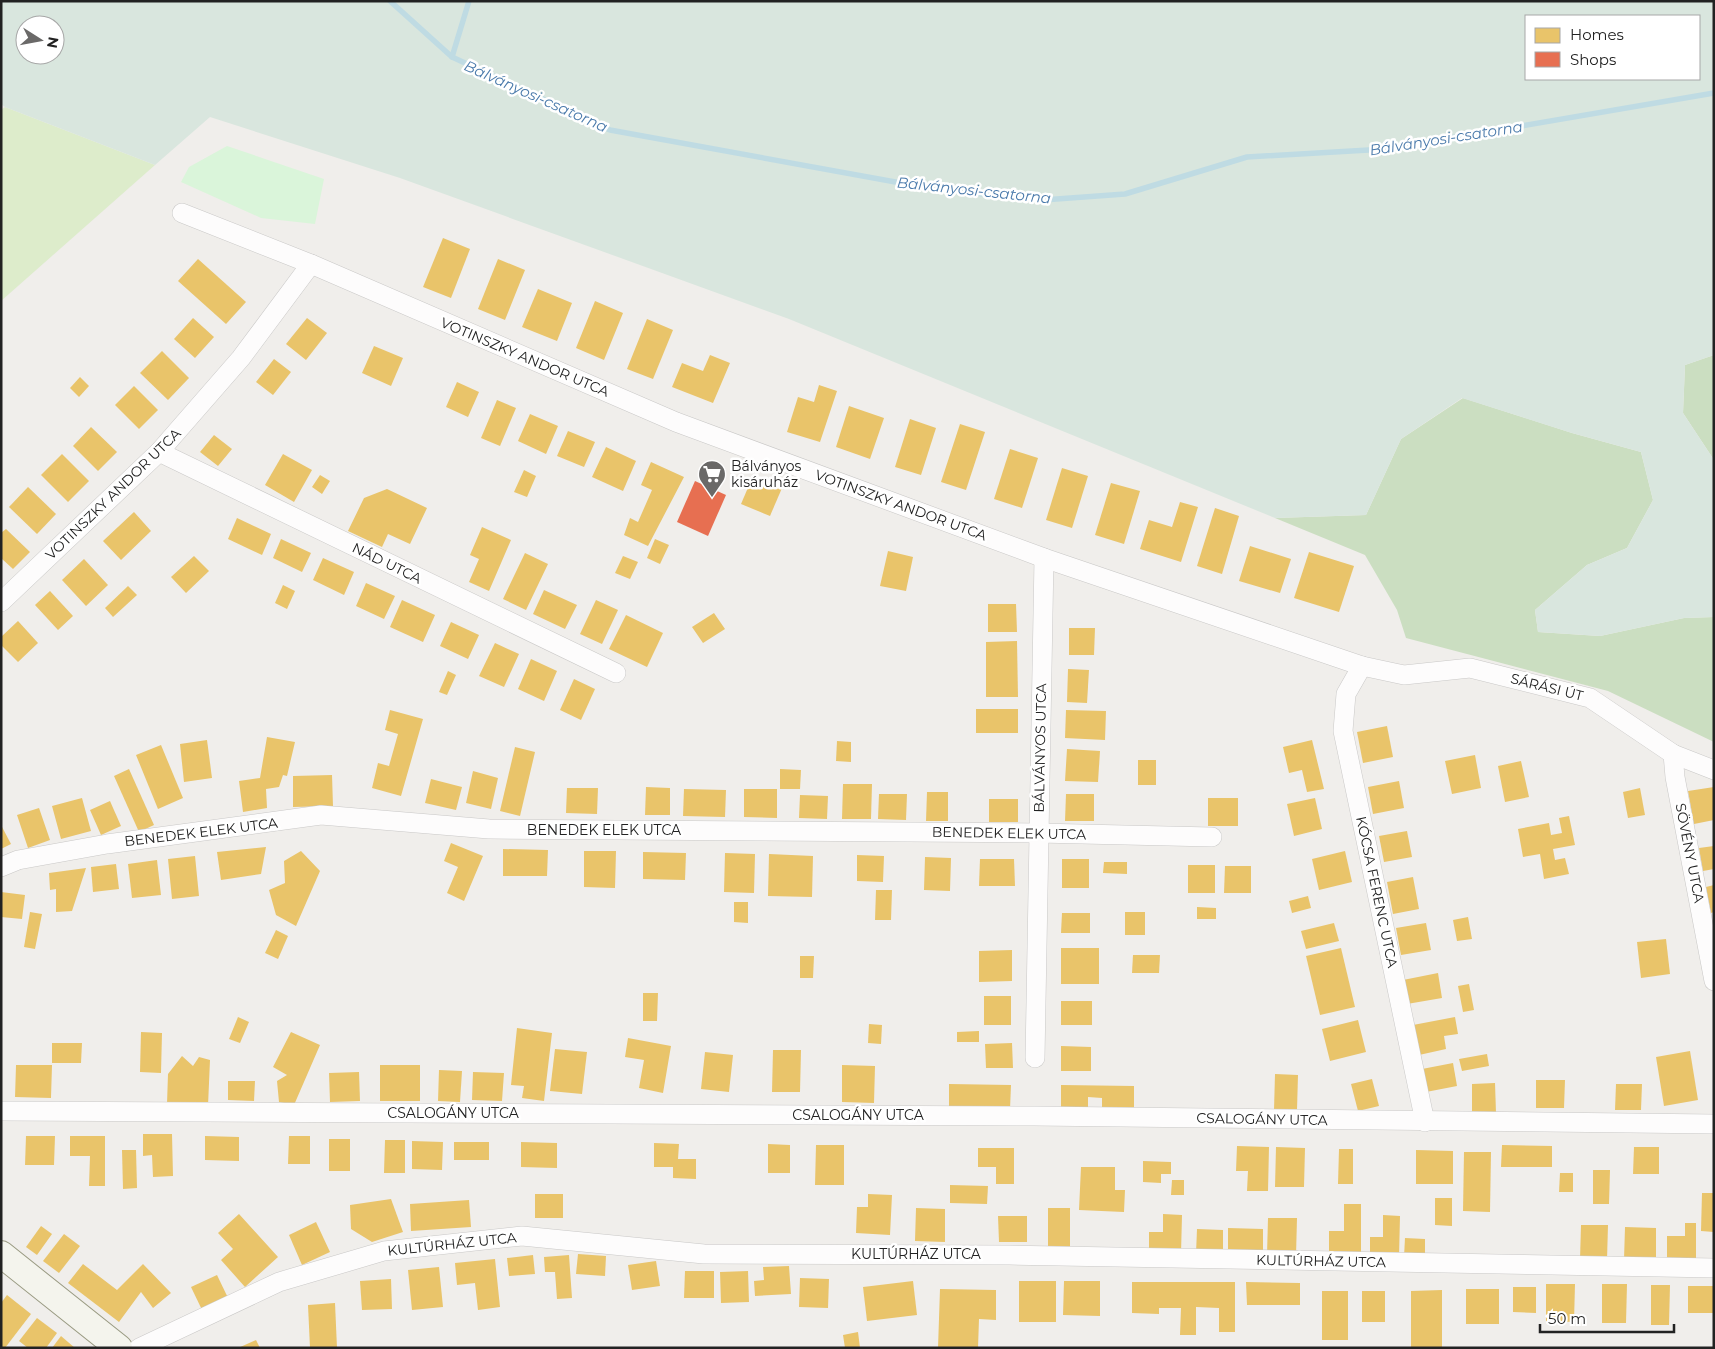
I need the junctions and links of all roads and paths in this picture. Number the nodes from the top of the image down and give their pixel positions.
1 (182, 213) dead end
2 (311, 264) junction
3 (159, 452) junction
4 (1044, 558) junction
5 (1, 602) edge
6 (1362, 666) junction
7 (616, 673) dead end
8 (1673, 754) junction
9 (1714, 770) edge
10 (1038, 833) junction
11 (1212, 837) dead end
12 (1, 866) edge
13 (1714, 982) edge
14 (1035, 1058) dead end
15 (1, 1110) edge
16 (1425, 1122) junction
17 (1714, 1124) edge
18 (1, 1254) edge
19 (1714, 1268) edge
20 (119, 1348) edge
21 (139, 1348) edge

1 - 2 street, VOTINSZKY ANDOR UTCA
2 - 3 street, VOTINSZKY ANDOR UTCA
2 - 4 street, VOTINSZKY ANDOR UTCA
3 - 5 street, VOTINSZKY ANDOR UTCA
3 - 7 street, NÁD UTCA
4 - 6 street, VOTINSZKY ANDOR UTCA
4 - 10 street, BÁLVÁNYOS UTCA
6 - 8 street, SÁRÁSI ÚT
6 - 16 street, KÓCSA FERENC UTCA
8 - 9 street, SÁRÁSI ÚT
8 - 13 street, SÖVÉNY UTCA
10 - 11 street, BENEDEK ELEK UTCA
10 - 12 street, BENEDEK ELEK UTCA
10 - 14 street, BÁLVÁNYOS UTCA
15 - 16 street, CSALOGÁNY UTCA
16 - 17 street, CSALOGÁNY UTCA
18 - 20 main road
19 - 21 street, KULTÚRHÁZ UTCA

